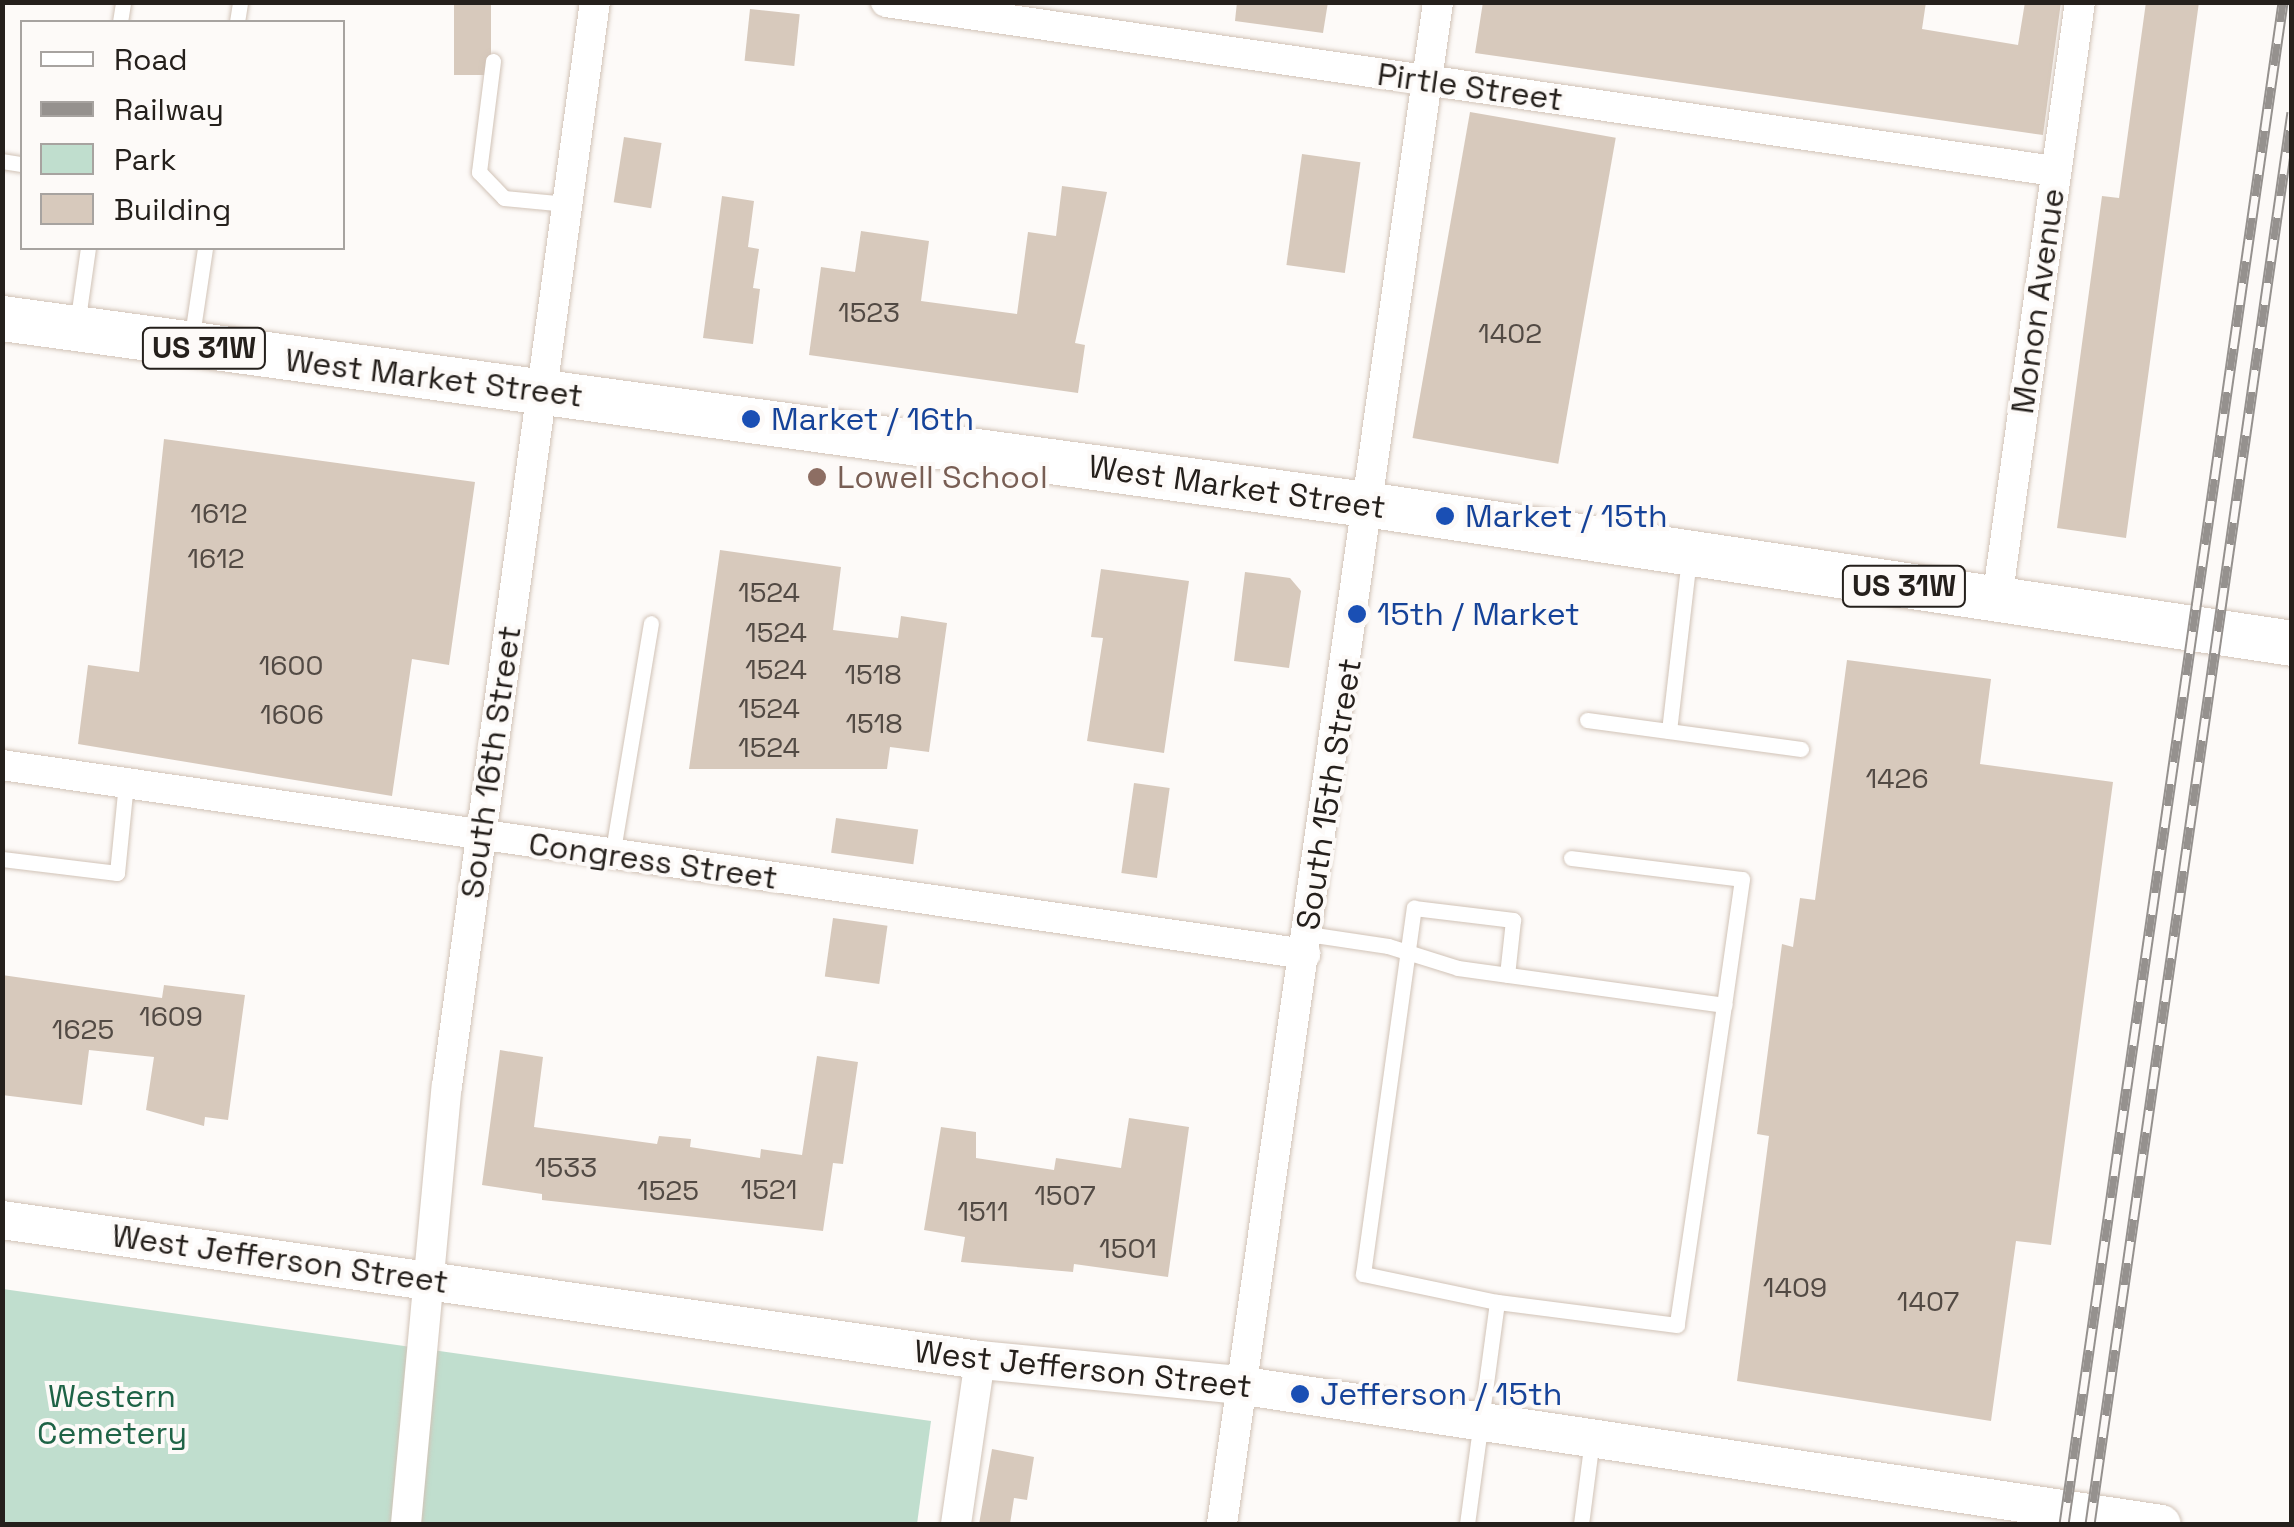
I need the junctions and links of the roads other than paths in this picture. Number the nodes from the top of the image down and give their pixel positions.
1 (595, 2) edge
2 (886, 2) edge
3 (1438, 2) edge
4 (2080, 2) edge
5 (493, 61) dead end
6 (1426, 81) junction
7 (2055, 171) junction
8 (567, 204) junction
9 (88, 250) edge
10 (204, 250) edge
11 (2, 318) edge
12 (77, 330) junction
13 (190, 346) junction
14 (541, 393) junction
15 (1372, 505) junction
16 (1689, 554) junction
17 (1998, 600) junction
18 (650, 623) dead end
19 (2292, 642) edge
20 (1587, 720) dead end
21 (1669, 731) junction
22 (1801, 749) dead end
23 (2, 766) edge
24 (126, 783) junction
25 (480, 836) junction
26 (612, 856) junction
27 (1571, 858) dead end
28 (2, 859) edge
29 (1306, 944) junction
30 (1408, 952) junction
31 (1507, 975) junction
32 (1724, 1005) junction
33 (2, 1220) edge
34 (427, 1280) junction
35 (1497, 1302) junction
36 (980, 1360) junction
37 (1238, 1385) junction
38 (1479, 1422) junction
39 (1592, 1439) junction
40 (406, 1524) edge
41 (956, 1524) edge
42 (1222, 1524) edge
43 (1466, 1524) edge
44 (1581, 1524) edge
45 (2162, 1524) edge

1 - 8 street, South 16th Street
2 - 6 street, Pirtle Street
3 - 6 street, South 15th Street
4 - 7 street, Monon Avenue
5 - 8 lane
6 - 7 street, Pirtle Street
6 - 15 street, South 15th Street
7 - 17 street, Monon Avenue
8 - 14 street, South 16th Street
9 - 12 lane
10 - 13 lane
11 - 12 main road, West Market Street / US 31W
12 - 13 main road, West Market Street / US 31W
13 - 14 main road, West Market Street / US 31W
14 - 15 main road, West Market Street / US 31W
14 - 25 street, South 16th Street
15 - 16 main road, West Market Street / US 31W
15 - 29 street, South 15th Street
16 - 17 main road, West Market Street / US 31W
16 - 21 lane
17 - 19 main road, West Market Street / US 31W
18 - 26 lane
20 - 21 lane
21 - 22 lane
23 - 24 street, Congress Street
24 - 25 street, Congress Street
24 - 28 lane
25 - 26 street, Congress Street
25 - 34 street, South 16th Street
26 - 29 street, Congress Street
27 - 32 lane
29 - 30 lane
29 - 37 street, South 15th Street
30 - 31 lane
30 - 31 lane
30 - 35 lane
31 - 32 lane
32 - 35 lane
33 - 34 street, West Jefferson Street
34 - 36 street, West Jefferson Street
34 - 40 street, South 16th Street
35 - 38 lane
36 - 37 street, West Jefferson Street
36 - 41 street
37 - 38 street, West Jefferson Street
37 - 42 street, South 15th Street
38 - 39 street, West Jefferson Street
38 - 43 lane
39 - 44 lane
39 - 45 street, West Jefferson Street

